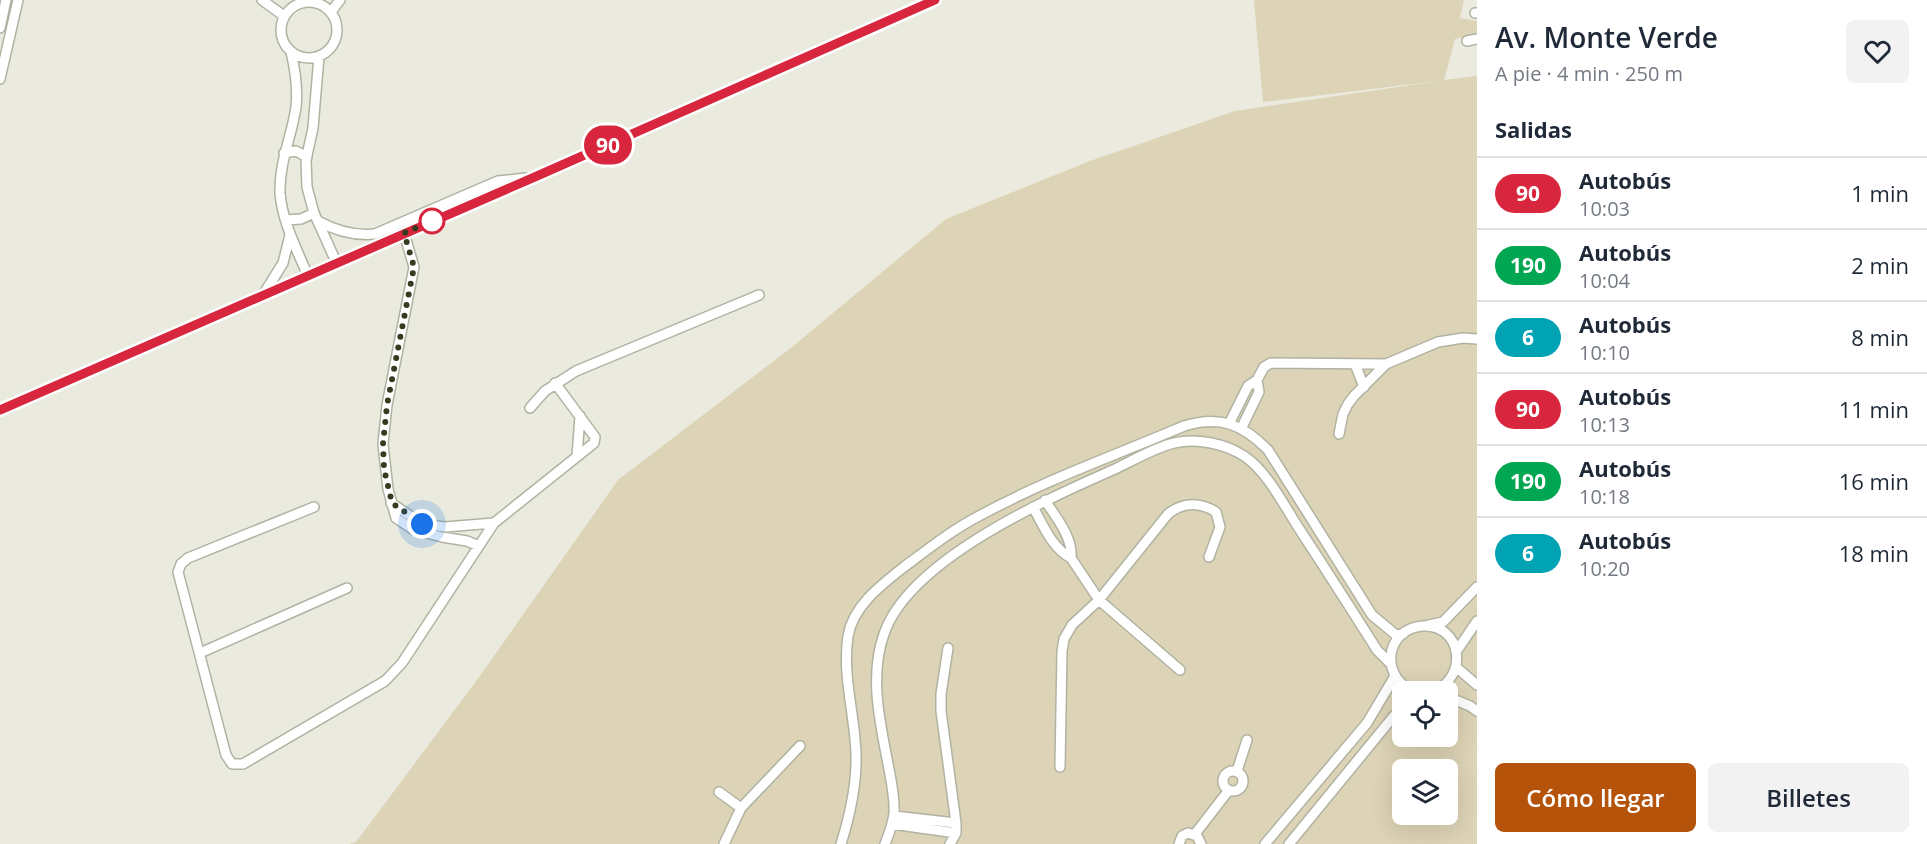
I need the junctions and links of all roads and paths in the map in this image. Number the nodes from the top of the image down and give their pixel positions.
1 (6, 0) edge
2 (18, 0) edge
3 (262, 0) edge
4 (340, 0) edge
5 (935, 0) edge
6 (331, 12) junction
7 (284, 16) junction
8 (0, 28) edge
9 (291, 51) junction
10 (319, 56) junction
11 (2, 65) edge
12 (0, 79) edge
13 (293, 124) junction
14 (313, 128) junction
15 (284, 153) junction
16 (307, 157) junction
17 (537, 176) junction
18 (316, 217) junction
19 (286, 220) junction
20 (291, 232) junction
21 (404, 233) junction
22 (337, 264) junction
23 (308, 276) junction
24 (263, 295) junction
25 (759, 295) dead end
26 (1477, 339) edge
27 (1355, 364) junction
28 (1386, 364) junction
29 (1257, 380) junction
30 (555, 383) junction
31 (1364, 387) junction
32 (530, 408) dead end
33 (0, 410) edge
34 (580, 416) junction
35 (1229, 424) junction
36 (1241, 429) junction
37 (1339, 434) dead end
38 (577, 456) junction
39 (1045, 500) junction
40 (392, 503) junction
41 (314, 507) dead end
42 (1033, 507) junction
43 (494, 523) junction
44 (479, 546) junction
45 (1209, 557) dead end
46 (1071, 558) junction
47 (1477, 587) edge
48 (347, 588) dead end
49 (1099, 600) junction
50 (1477, 621) edge
51 (1423, 626) junction
52 (1403, 634) junction
53 (948, 648) dead end
54 (1456, 652) junction
55 (200, 653) junction
56 (1391, 664) junction
57 (1456, 667) junction
58 (1180, 670) dead end
59 (1395, 676) junction
60 (1400, 681) edge
61 (1448, 681) edge
62 (1477, 685) edge
63 (1458, 701) edge
64 (1477, 711) edge
65 (1392, 720) edge
66 (1247, 740) dead end
67 (800, 746) dead end
68 (1060, 767) dead end
69 (1237, 771) junction
70 (1229, 790) junction
71 (719, 792) dead end
72 (741, 808) junction
73 (893, 820) junction
74 (956, 828) junction
75 (1195, 834) junction
76 (724, 844) edge
77 (842, 844) edge
78 (885, 844) edge
79 (950, 844) edge
80 (1179, 844) edge
81 (1201, 844) edge
82 (1265, 844) edge
83 (1289, 844) edge

1 - 8 street
2 - 11 street
3 - 7 street
4 - 6 street
5 - 17 street
6 - 7 street
6 - 10 street
7 - 9 street
9 - 10 street
9 - 13 street
10 - 14 street
11 - 12 street
13 - 14 street
13 - 15 street
14 - 16 street
15 - 16 street
15 - 19 street
16 - 18 street
17 - 18 street
17 - 21 street
18 - 19 street
18 - 22 street
19 - 20 street
20 - 23 street
20 - 24 street
21 - 22 street
21 - 40 street
22 - 23 street
23 - 24 street
24 - 33 street
25 - 30 street
26 - 28 street
27 - 28 street
27 - 29 street
27 - 31 street
28 - 31 street
29 - 35 street
29 - 36 street
30 - 32 street
30 - 34 street
31 - 37 street
34 - 38 street
34 - 38 street
35 - 36 street
35 - 77 street
36 - 52 street
38 - 43 street
39 - 42 street
39 - 46 street
39 - 56 street
40 - 43 street
40 - 44 street
41 - 55 street
42 - 46 street
42 - 73 street
43 - 44 street
44 - 55 street
45 - 49 street
46 - 49 street
47 - 51 street
48 - 55 street
49 - 58 street
49 - 68 street
50 - 54 street
51 - 52 street
51 - 54 street
52 - 56 street
53 - 74 street
54 - 57 street
56 - 59 street
57 - 61 street
57 - 62 street
59 - 60 street
59 - 82 street
63 - 64 street
65 - 83 street
66 - 69 street
67 - 72 street
69 - 70 street
69 - 70 street
70 - 75 street
71 - 72 street
72 - 76 street
73 - 74 street
73 - 78 street
74 - 79 street
75 - 80 street
75 - 81 street

